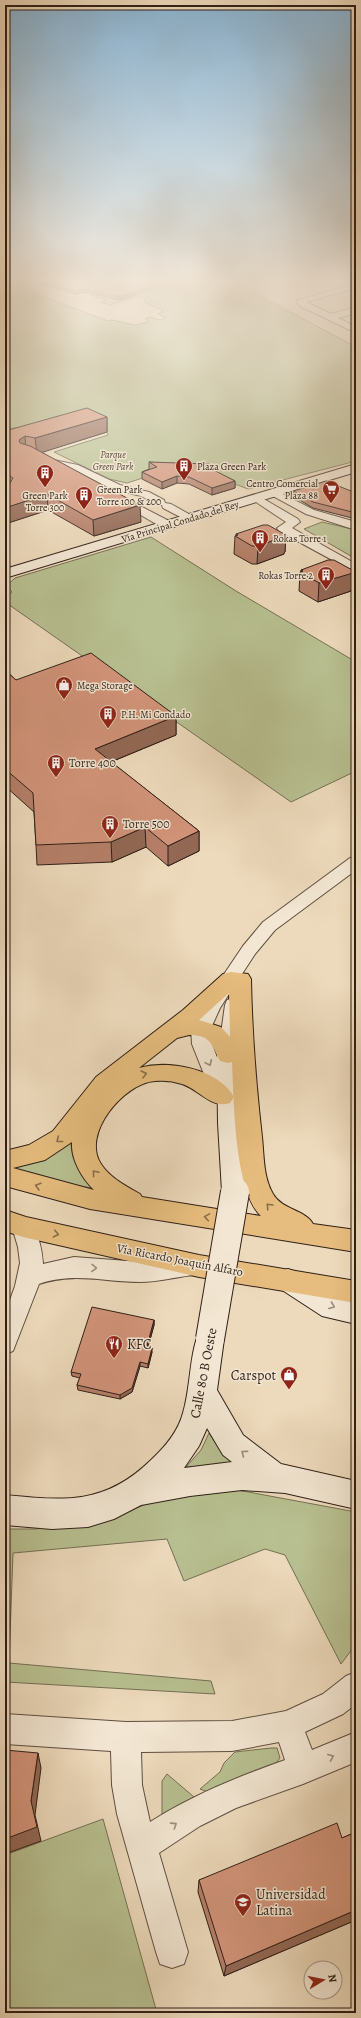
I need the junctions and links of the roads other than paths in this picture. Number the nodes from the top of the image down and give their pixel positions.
1 (33, 458) edge
2 (58, 464) junction
3 (356, 468) edge
4 (274, 493) junction
5 (145, 494) junction
6 (257, 498) junction
7 (124, 501) junction
8 (310, 512) junction
9 (190, 518) junction
10 (291, 518) junction
11 (167, 525) junction
12 (356, 526) edge
13 (356, 569) edge
14 (5, 574) edge
15 (356, 862) edge
16 (235, 979) junction
17 (201, 1028) junction
18 (165, 1034) junction
19 (228, 1055) junction
20 (222, 1097) junction
21 (230, 1123) junction
22 (5, 1161) edge
23 (5, 1176) edge
24 (137, 1205) junction
25 (14, 1223) edge
26 (356, 1241) edge
27 (199, 1266) junction
28 (29, 1278) junction
29 (287, 1279) junction
30 (356, 1292) edge
31 (356, 1312) edge
32 (5, 1344) edge
33 (203, 1390) junction
34 (275, 1477) junction
35 (138, 1492) junction
36 (356, 1495) edge
37 (5, 1510) edge
38 (356, 1686) edge
39 (288, 1725) junction
40 (5, 1730) edge
41 (126, 1737) junction
42 (356, 1747) edge
43 (303, 1769) junction
44 (141, 1846) junction
45 (172, 1952) dead end

1 - 2 street
2 - 5 street
2 - 7 street
3 - 4 street, Vía Principal Condado del Rey
4 - 6 street, Vía Principal Condado del Rey
4 - 8 street
5 - 7 street
5 - 9 street
6 - 9 street, Vía Principal Condado del Rey
6 - 10 street
7 - 11 street
8 - 10 street
8 - 12 street
9 - 11 street, Vía Principal Condado del Rey
10 - 13 street
11 - 14 street, Vía Principal Condado del Rey
15 - 16 street
16 - 17 street
16 - 18 main road
16 - 19 street
26 -> 16 main road
17 - 18 main road
17 - 19 main road
17 -> 20 street
18 -> 22 main road
19 - 21 street
20 - 21 street
24 -> 20 main road
21 - 33 street, Calle 80 B Oeste, bridge
24 -> 23 main road
26 -> 24 main road
25 -> 27 main road, Vía Ricardo Joaquín Alfaro
25 - 28 street
28 -> 27 street
27 - 29 main road, Vía Ricardo Joaquín Alfaro
28 - 32 street
29 - 30 main road, Vía Ricardo Joaquín Alfaro
29 -> 31 street
34 -> 33 street
33 - 35 street, Calle 80 B Oeste
34 - 35 street
34 - 36 street
35 - 37 street, Calle 80 B Oeste
38 - 39 street
39 - 41 street
39 - 43 street
40 - 41 street
41 - 44 street
43 -> 42 street
44 -> 43 street
44 - 45 street

